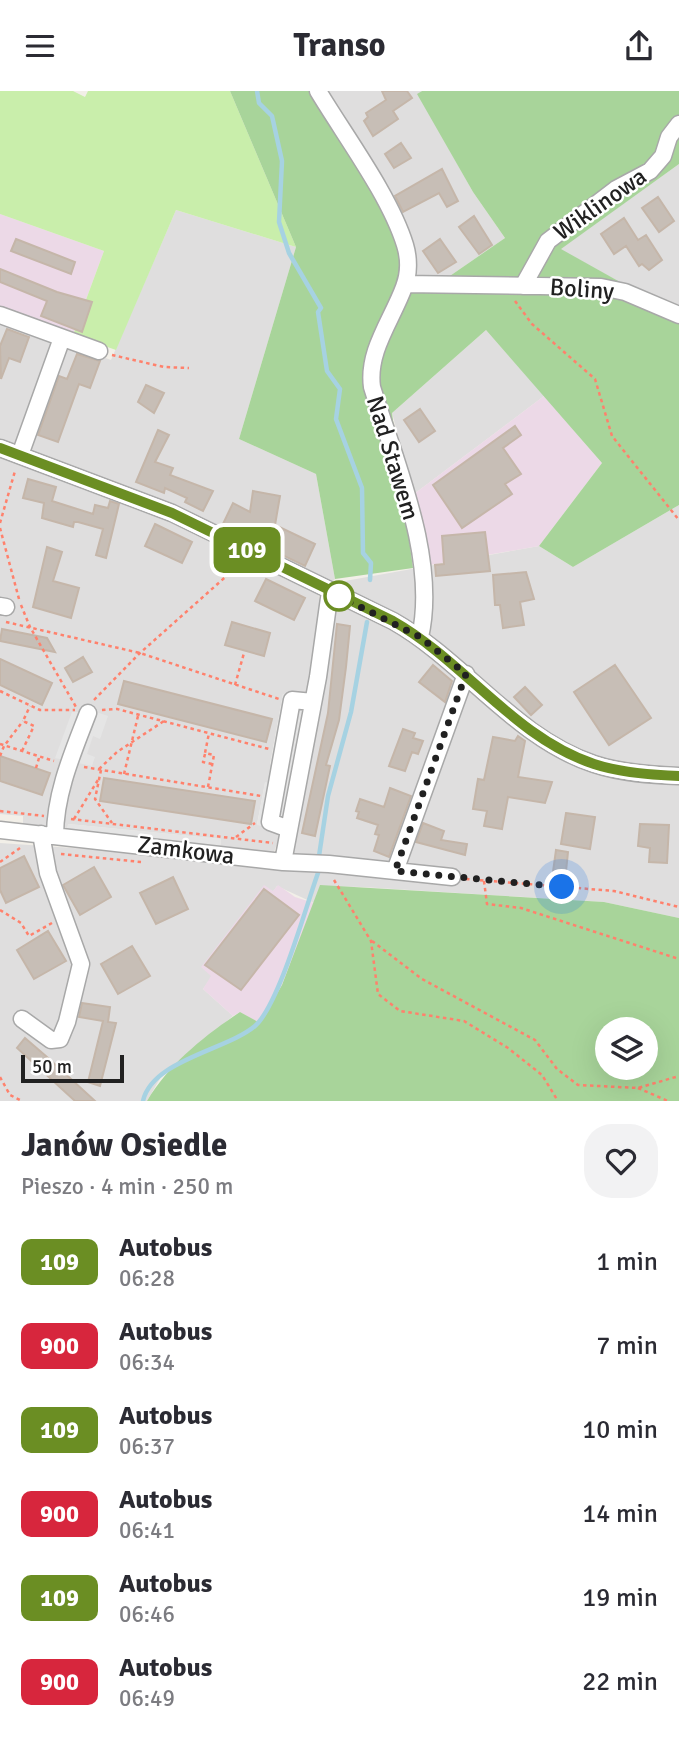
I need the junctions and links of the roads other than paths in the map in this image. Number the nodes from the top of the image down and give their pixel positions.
1 (318, 91) edge
2 (679, 124) edge
3 (405, 284) junction
4 (523, 286) junction
5 (0, 314) edge
6 (679, 315) edge
7 (62, 338) junction
8 (99, 351) road end
9 (0, 449) edge
10 (18, 461) junction
11 (330, 591) junction
12 (420, 637) junction
13 (466, 674) junction
14 (88, 709) road end
15 (679, 776) edge
16 (0, 830) edge
17 (48, 835) junction
18 (284, 855) junction
19 (395, 871) junction
20 (452, 877) road end
21 (22, 1019) dead end

1 - 3 street, Nad Stawem
2 - 4 street, Wiklinowa
3 - 4 street
3 - 12 street, Nad Stawem
4 - 6 street, Boliny
5 - 7 street
7 - 8 street
7 - 10 street
9 - 10 street
10 - 11 street
11 - 12 street
11 - 18 street
12 - 13 street
13 - 15 street
13 - 19 street
14 - 17 street
16 - 17 street, Zamkowa
17 - 18 street, Zamkowa
17 - 21 street
18 - 19 street, Zamkowa
19 - 20 street, Zamkowa

